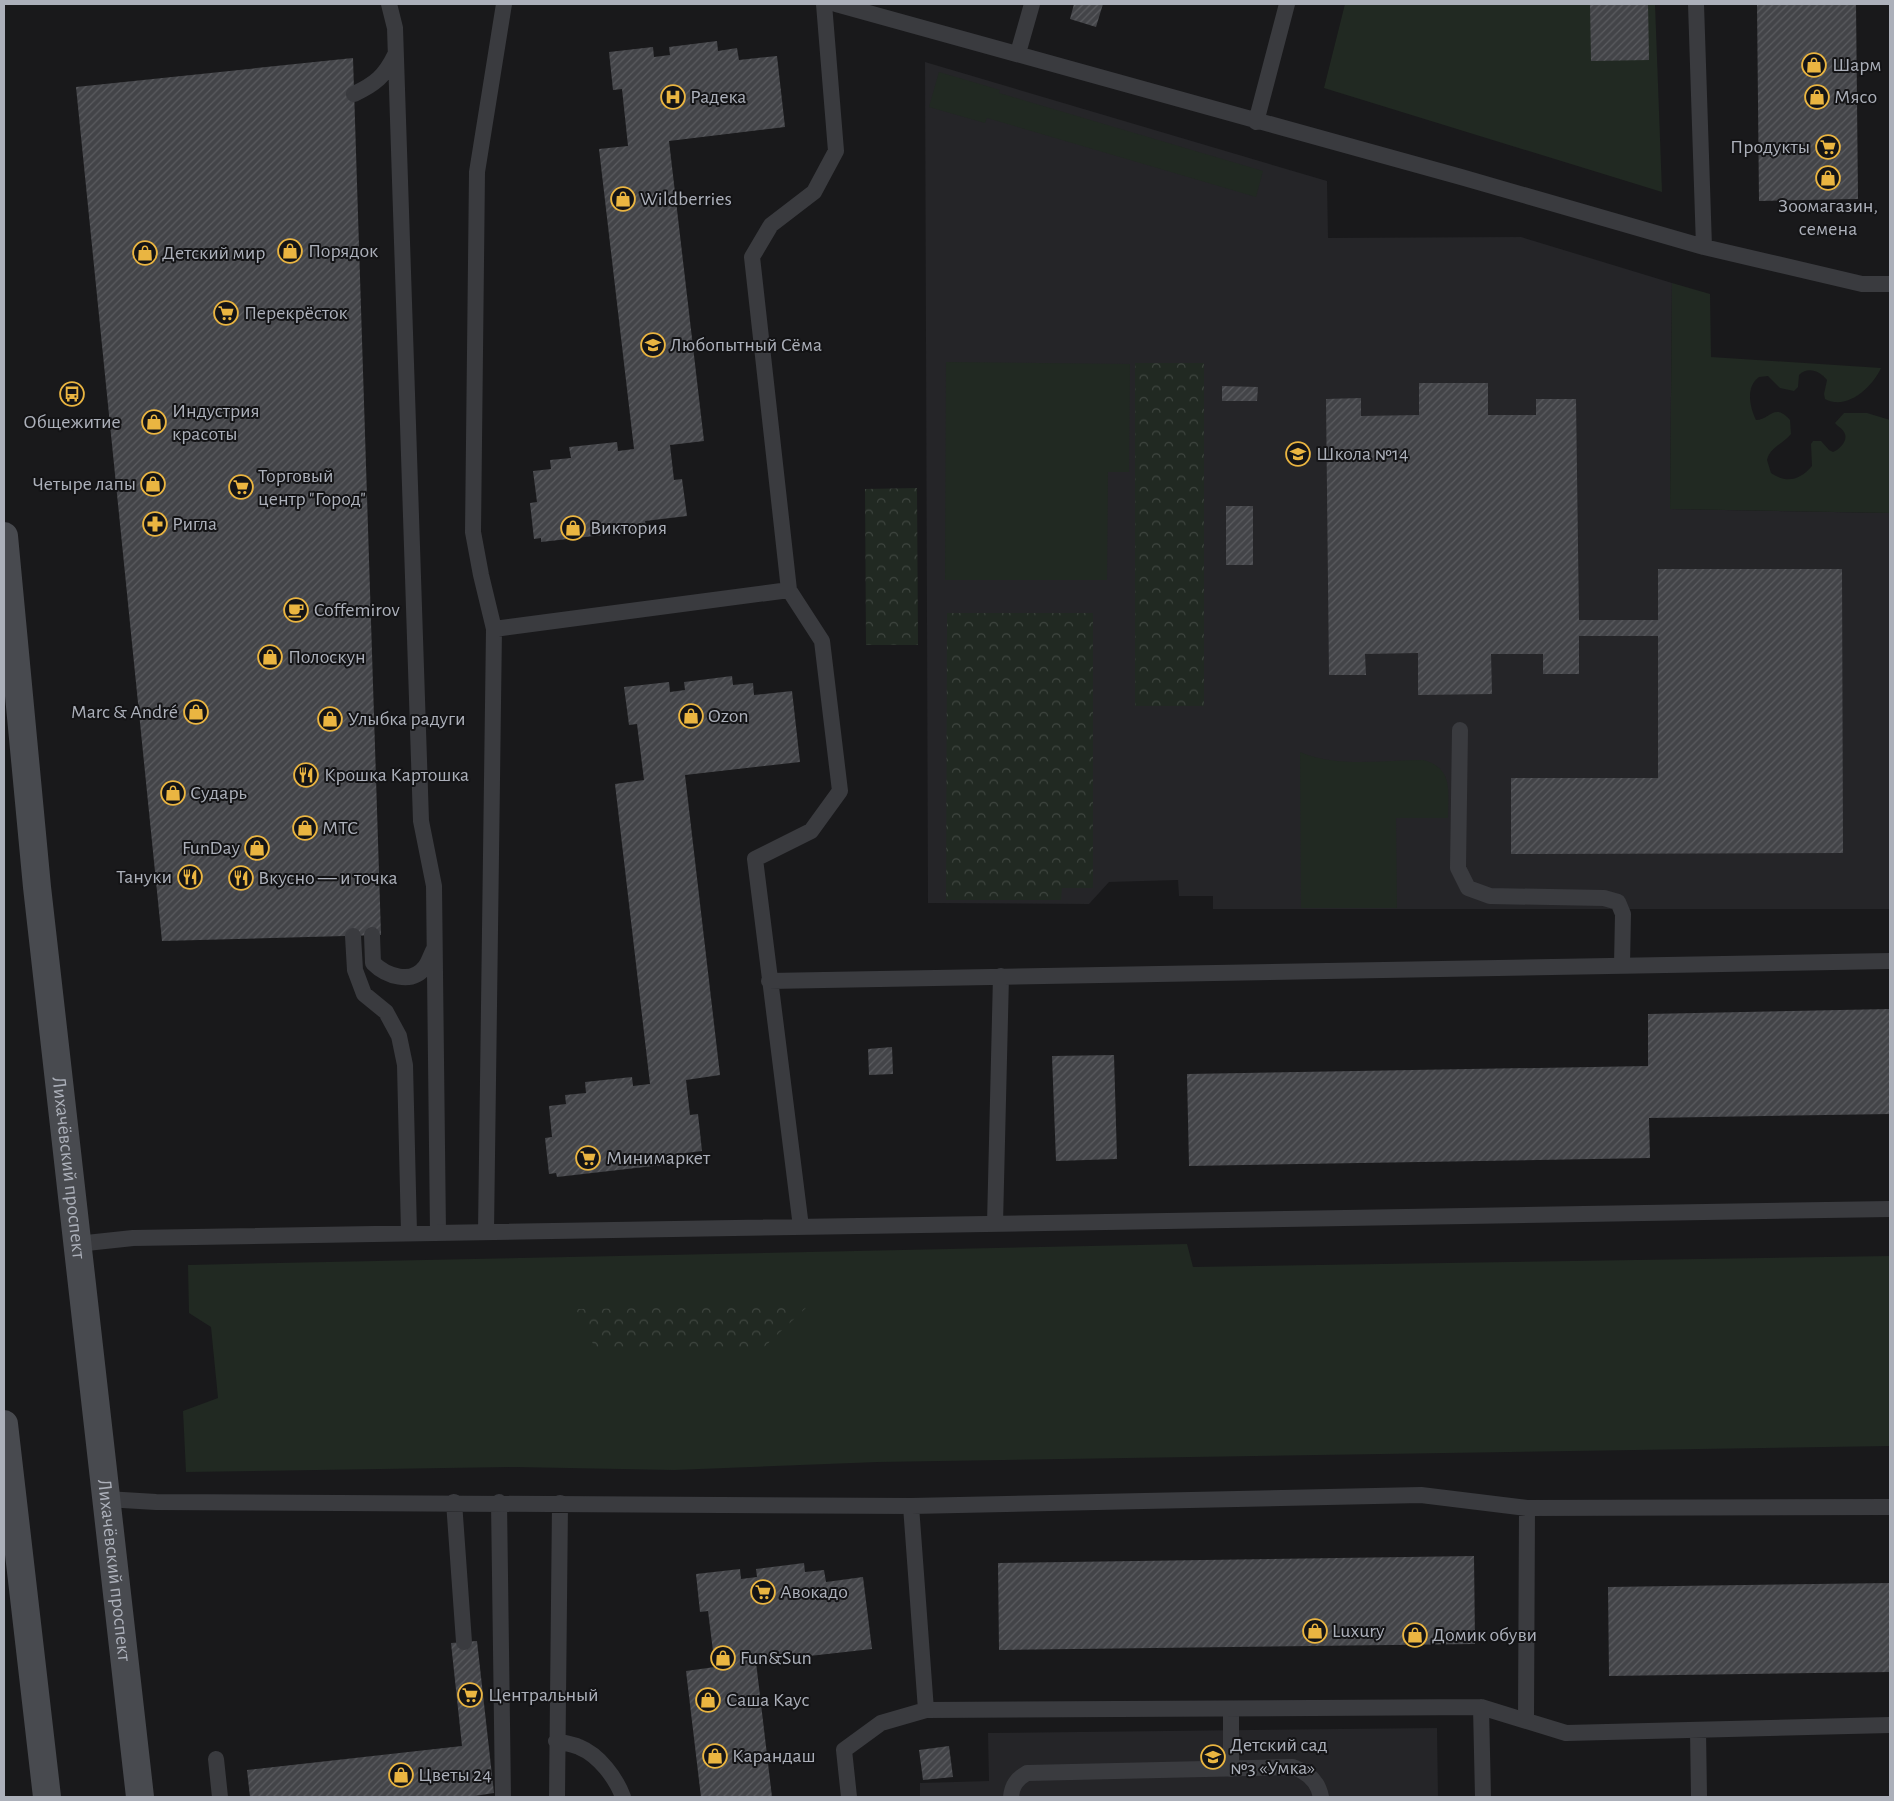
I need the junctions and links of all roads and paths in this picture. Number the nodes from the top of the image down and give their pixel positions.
1 (389, 4) edge
2 (504, 4) edge
3 (824, 4) edge
4 (836, 4) edge
5 (1032, 4) edge
6 (1287, 4) edge
7 (1696, 4) edge
8 (1018, 53) junction
9 (395, 55) junction
10 (354, 94) dead end
11 (1256, 122) junction
12 (1704, 247) junction
13 (1890, 284) edge
14 (4, 536) edge
15 (789, 590) junction
16 (494, 629) junction
17 (1460, 730) dead end
18 (372, 935) dead end
19 (353, 936) dead end
20 (435, 947) junction
21 (1890, 961) edge
22 (1622, 965) junction
23 (1001, 976) junction
24 (769, 981) junction
25 (1890, 1209) edge
26 (995, 1224) junction
27 (801, 1227) junction
28 (486, 1232) junction
29 (409, 1233) junction
30 (438, 1233) junction
31 (77, 1244) junction
32 (4, 1424) edge
33 (106, 1499) junction
34 (454, 1502) junction
35 (499, 1502) junction
36 (560, 1503) junction
37 (911, 1506) junction
38 (1890, 1507) edge
39 (1527, 1508) junction
40 (464, 1642) dead end
41 (1481, 1707) junction
42 (1231, 1709) junction
43 (926, 1710) junction
44 (1526, 1720) junction
45 (1890, 1725) edge
46 (1698, 1730) junction
47 (556, 1741) junction
48 (216, 1759) dead end
49 (1231, 1769) junction
50 (47, 1797) edge
51 (140, 1797) edge
52 (220, 1797) edge
53 (503, 1797) edge
54 (557, 1797) edge
55 (623, 1797) edge
56 (849, 1797) edge
57 (1011, 1797) edge
58 (1321, 1797) edge
59 (1483, 1797) edge
60 (1699, 1797) edge

1 - 9 lane
2 - 16 lane
3 - 15 lane
4 - 8 lane
5 - 8 lane
6 - 11 lane
7 - 12 lane
8 - 11 lane
9 - 10 lane
9 - 20 lane
11 - 12 lane
12 - 13 lane
14 - 31 main road, Лихачёвский проспект
15 - 16 lane
15 - 24 lane
16 - 28 lane
17 - 22 lane
18 - 20 lane
19 - 29 lane
20 - 30 lane
21 - 22 lane
22 - 23 lane
23 - 24 lane
23 - 26 lane
24 - 27 lane
25 - 26 lane
26 - 27 lane
27 - 28 lane
28 - 30 lane
29 - 30 lane
29 - 31 lane
31 - 33 main road, Лихачёвский проспект
32 - 50 main road
33 - 34 lane
33 - 51 main road, Лихачёвский проспект
34 - 35 lane
34 - 40 lane
35 - 36 lane
35 - 53 lane
36 - 37 lane
36 - 47 lane
37 - 39 lane
37 - 43 lane
38 - 39 lane
39 - 44 lane
41 - 42 lane
41 - 44 lane
41 - 59 lane
42 - 43 lane
42 - 49 lane
43 - 56 lane
44 - 46 lane
45 - 46 lane
46 - 60 lane
47 - 54 lane
47 - 55 lane
48 - 52 lane
49 - 57 lane
49 - 58 lane

